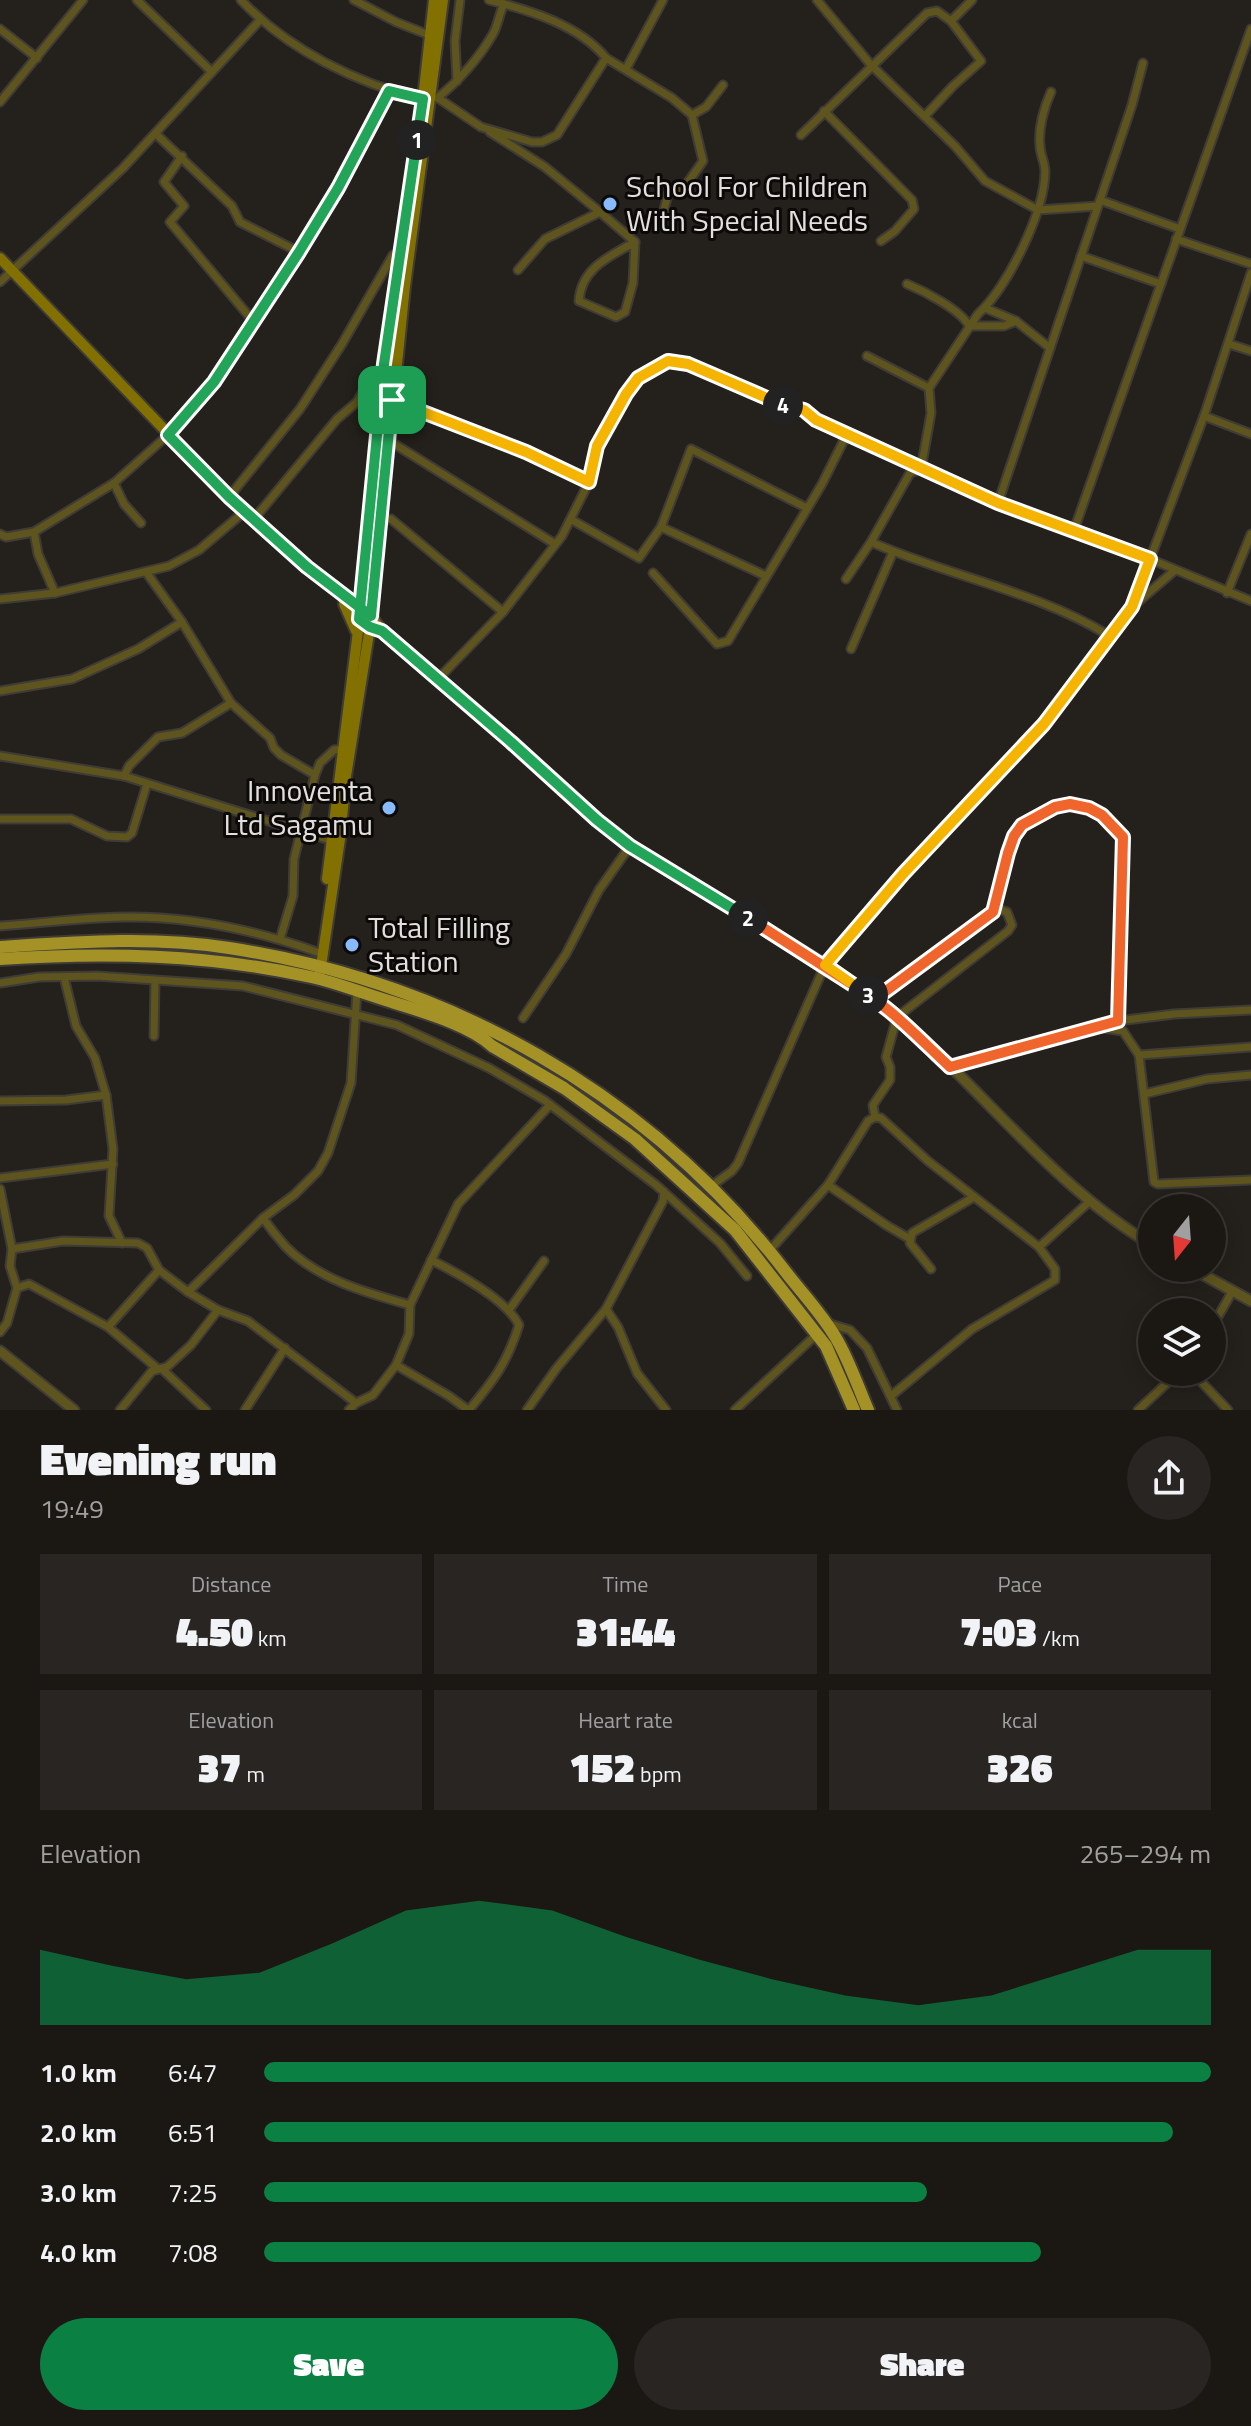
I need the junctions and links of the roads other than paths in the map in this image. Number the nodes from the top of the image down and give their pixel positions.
1 (83, 0) edge
2 (137, 0) edge
3 (241, 0) edge
4 (354, 0) edge
5 (434, 0) edge
6 (443, 0) edge
7 (460, 0) edge
8 (489, 0) edge
9 (663, 0) edge
10 (817, 0) edge
11 (972, 0) edge
12 (504, 4) junction
13 (260, 20) junction
14 (951, 21) junction
15 (0, 29) edge
16 (1251, 29) edge
17 (429, 35) junction
18 (37, 58) junction
19 (606, 58) junction
20 (1143, 63) dead end
21 (871, 65) junction
22 (626, 69) junction
23 (212, 72) junction
24 (457, 81) junction
25 (723, 85) dead end
26 (389, 91) junction
27 (1051, 92) dead end
28 (431, 98) junction
29 (0, 102) edge
30 (824, 111) junction
31 (692, 115) junction
32 (925, 116) junction
33 (481, 127) junction
34 (156, 134) junction
35 (801, 135) dead end
36 (182, 156) junction
37 (1099, 203) junction
38 (1038, 210) junction
39 (600, 212) junction
40 (660, 226) dead end
41 (1180, 229) junction
42 (1176, 239) junction
43 (881, 241) dead end
44 (635, 242) junction
45 (299, 252) junction
46 (400, 253) junction
47 (1081, 256) junction
48 (0, 258) edge
49 (1251, 264) edge
50 (12, 269) junction
51 (518, 270) dead end
52 (1251, 273) edge
53 (0, 282) edge
54 (907, 284) dead end
55 (1161, 284) junction
56 (985, 308) junction
57 (253, 321) junction
58 (1016, 321) junction
59 (969, 326) junction
60 (1229, 344) junction
61 (1050, 348) junction
62 (1251, 351) edge
63 (867, 356) dead end
64 (384, 364) junction
65 (929, 388) junction
66 (392, 400) junction
67 (1204, 416) junction
68 (848, 432) junction
69 (1251, 434) edge
70 (168, 435) junction
71 (388, 440) junction
72 (921, 469) junction
73 (589, 482) junction
74 (114, 483) junction
75 (229, 497) junction
76 (998, 503) junction
77 (807, 508) junction
78 (245, 511) junction
79 (254, 519) junction
80 (380, 519) junction
81 (572, 520) junction
82 (141, 523) dead end
83 (661, 527) junction
84 (1074, 530) junction
85 (34, 532) junction
86 (0, 534) edge
87 (1251, 534) edge
88 (871, 542) junction
89 (555, 544) junction
90 (893, 552) junction
91 (1150, 559) junction
92 (1174, 571) junction
93 (146, 572) junction
94 (653, 573) dead end
95 (766, 576) junction
96 (846, 579) dead end
97 (363, 583) junction
98 (55, 593) junction
99 (1227, 593) junction
100 (0, 599) edge
101 (344, 600) junction
102 (1251, 601) edge
103 (1132, 607) junction
104 (503, 612) junction
105 (360, 613) junction
106 (182, 622) junction
107 (371, 622) junction
108 (382, 631) joint
109 (357, 634) junction
110 (1108, 635) junction
111 (851, 649) dead end
112 (437, 680) junction
113 (0, 691) edge
114 (231, 703) junction
115 (342, 749) junction
116 (0, 756) edge
117 (315, 775) junction
118 (124, 776) junction
119 (147, 784) junction
120 (0, 819) edge
121 (302, 833) junction
122 (333, 841) junction
123 (630, 846) junction
124 (993, 912) junction
125 (0, 926) edge
126 (280, 939) junction
127 (0, 947) edge
128 (317, 952) junction
129 (0, 959) edge
130 (825, 965) junction
131 (317, 972) junction
132 (64, 977) junction
133 (155, 981) junction
134 (0, 983) edge
135 (357, 991) junction
136 (875, 999) junction
137 (1251, 1010) edge
138 (355, 1014) junction
139 (897, 1017) junction
140 (523, 1018) dead end
141 (1118, 1021) junction
142 (1092, 1027) junction
143 (154, 1036) dead end
144 (492, 1046) junction
145 (1251, 1047) edge
146 (1139, 1055) junction
147 (950, 1067) junction
148 (489, 1068) junction
149 (1251, 1075) edge
150 (1144, 1094) junction
151 (106, 1095) junction
152 (0, 1101) edge
153 (549, 1106) junction
154 (875, 1117) junction
155 (113, 1164) junction
156 (0, 1178) edge
157 (1251, 1180) edge
158 (828, 1185) junction
159 (710, 1187) junction
160 (0, 1189) edge
161 (664, 1192) junction
162 (974, 1197) junction
163 (1089, 1202) junction
164 (263, 1218) junction
165 (1138, 1235) edge
166 (910, 1239) junction
167 (122, 1243) junction
168 (1039, 1247) junction
169 (12, 1249) junction
170 (770, 1250) junction
171 (431, 1260) junction
172 (544, 1261) dead end
173 (931, 1269) dead end
174 (159, 1270) junction
175 (747, 1276) dead end
176 (1215, 1282) edge
177 (17, 1288) junction
178 (188, 1292) junction
179 (1232, 1292) junction
180 (1251, 1301) edge
181 (1226, 1302) edge
182 (410, 1305) junction
183 (606, 1309) junction
184 (218, 1310) junction
185 (509, 1310) junction
186 (825, 1322) junction
187 (108, 1327) junction
188 (0, 1332) edge
189 (817, 1334) junction
190 (285, 1348) junction
191 (0, 1351) edge
192 (396, 1365) junction
193 (160, 1369) junction
194 (1164, 1386) edge
195 (1205, 1386) edge
196 (891, 1396) junction
197 (356, 1403) junction
198 (74, 1410) edge
199 (120, 1410) edge
200 (206, 1410) edge
201 (245, 1410) edge
202 (349, 1410) edge
203 (469, 1410) edge
204 (527, 1410) edge
205 (666, 1410) edge
206 (735, 1410) edge
207 (854, 1410) edge
208 (868, 1410) edge
209 (897, 1410) edge
210 (1138, 1410) edge
211 (1228, 1410) edge

1 - 18 street
2 - 23 street
3 - 13 street
4 - 17 street
5 - 17 main road
6 - 28 main road
7 - 24 street
8 - 12 street
9 - 22 street
10 - 21 street
11 - 14 street
12 - 19 street
12 - 24 street
13 - 23 street
13 - 26 street
14 - 21 street
14 - 32 street
15 - 18 street
16 - 41 street
17 - 28 main road
18 - 29 street
19 - 22 street
19 - 33 street
20 - 37 street
21 - 30 street
21 - 32 street
22 - 31 street
23 - 34 street
24 - 28 street
25 - 31 street
26 - 28 street
26 - 45 street
27 - 38 street
28 - 33 street
28 - 46 main road
28 - 66 main road
30 - 35 street
30 - 43 street
31 - 40 street
32 - 38 street
33 - 39 street
34 - 36 street
34 - 50 street
36 - 45 street
36 - 57 street
37 - 38 street
37 - 41 street
37 - 47 street
38 - 56 street
39 - 44 street
39 - 51 street
41 - 42 street
42 - 49 street
42 - 55 street
44 - 44 street
45 - 57 street
46 - 64 main road
46 - 75 street
47 - 55 street
47 - 61 street
48 - 50 main road
50 - 53 street
50 - 70 main road
52 - 60 street
54 - 59 street
55 - 84 street
56 - 58 street
56 - 59 street
57 - 70 street
58 - 59 street
58 - 61 street
59 - 65 street
60 - 62 street
60 - 67 street
61 - 76 street
63 - 65 street
64 - 79 street
64 - 97 main road
65 - 72 street
66 - 71 main road
66 - 73 street
67 - 69 street
67 - 91 street
68 - 72 street
68 - 73 street
68 - 77 street
70 - 74 street
70 - 75 main road
71 - 80 main road
71 - 89 street
72 - 76 street
72 - 88 street
73 - 81 street
74 - 82 street
74 - 85 street
75 - 78 main road
76 - 84 street
77 - 83 street
77 - 95 street
78 - 79 main road
78 - 93 street
79 - 101 main road
80 - 104 street
80 - 107 main road
81 - 83 street
81 - 89 street
83 - 95 street
84 - 91 street
85 - 86 street
85 - 98 street
87 - 99 street
88 - 90 street
88 - 96 street
89 - 104 street
90 - 110 street
90 - 111 street
91 - 92 street
91 - 103 street
92 - 99 street
92 - 103 street
93 - 98 street
93 - 106 street
94 - 95 street
97 - 101 main road
97 - 105 main road
98 - 100 street
99 - 102 street
101 - 105 main road
101 - 109 main road
103 - 110 street
104 - 112 street
105 - 107 main road
105 - 109 main road
106 - 113 street
106 - 114 street
107 - 108 main road
107 - 131 main road
108 - 112 street
109 - 115 main road
110 - 130 street
112 - 123 street
114 - 117 street
114 - 118 street
115 - 117 street
115 - 122 main road
116 - 118 street
117 - 121 street
118 - 119 street
119 - 120 street
119 - 121 street
121 - 122 street
121 - 126 street
122 - 128 main road
123 - 130 street
123 - 140 street
124 - 136 street
124 - 139 street
124 - 141 street
125 - 126 street
126 - 128 street
127 - 131 highway
128 - 131 main road
129 - 131 highway
130 - 136 street
130 - 159 street
131 - 135 highway
131 - 159 highway
132 - 133 street
132 - 134 street
132 - 151 street
133 - 138 street
133 - 143 street
135 - 138 street
135 - 144 highway
136 - 139 street
137 - 141 street
138 - 148 street
138 - 164 street
139 - 147 street
139 - 154 street
141 - 142 street
142 - 146 street
142 - 147 street
144 - 148 street
144 - 189 highway
145 - 146 street
146 - 150 street
147 - 163 street
148 - 153 street
149 - 150 street
150 - 157 street
151 - 152 street
151 - 155 street
153 - 161 street
153 - 171 street
154 - 158 street
154 - 162 street
155 - 156 street
155 - 167 street
158 - 166 street
158 - 170 street
159 - 170 highway
160 - 169 street
161 - 175 street
161 - 183 street
162 - 166 street
162 - 168 street
163 - 165 street
163 - 168 street
164 - 178 street
164 - 182 street
166 - 173 street
167 - 169 street
167 - 174 street
168 - 196 street
169 - 177 street
170 - 186 highway
171 - 182 street
171 - 185 street
172 - 185 street
174 - 178 street
174 - 187 street
176 - 179 street
177 - 187 street
177 - 188 street
178 - 184 street
179 - 180 street
179 - 181 street
182 - 192 street
183 - 204 street
183 - 205 street
184 - 190 street
184 - 193 street
185 - 203 street
186 - 196 street
186 - 208 highway
187 - 193 street
189 - 206 street
189 - 207 highway
190 - 197 street
190 - 201 street
191 - 198 street
192 - 197 street
192 - 203 street
193 - 199 street
193 - 200 street
194 - 210 street
195 - 211 street
196 - 209 street
197 - 202 street

